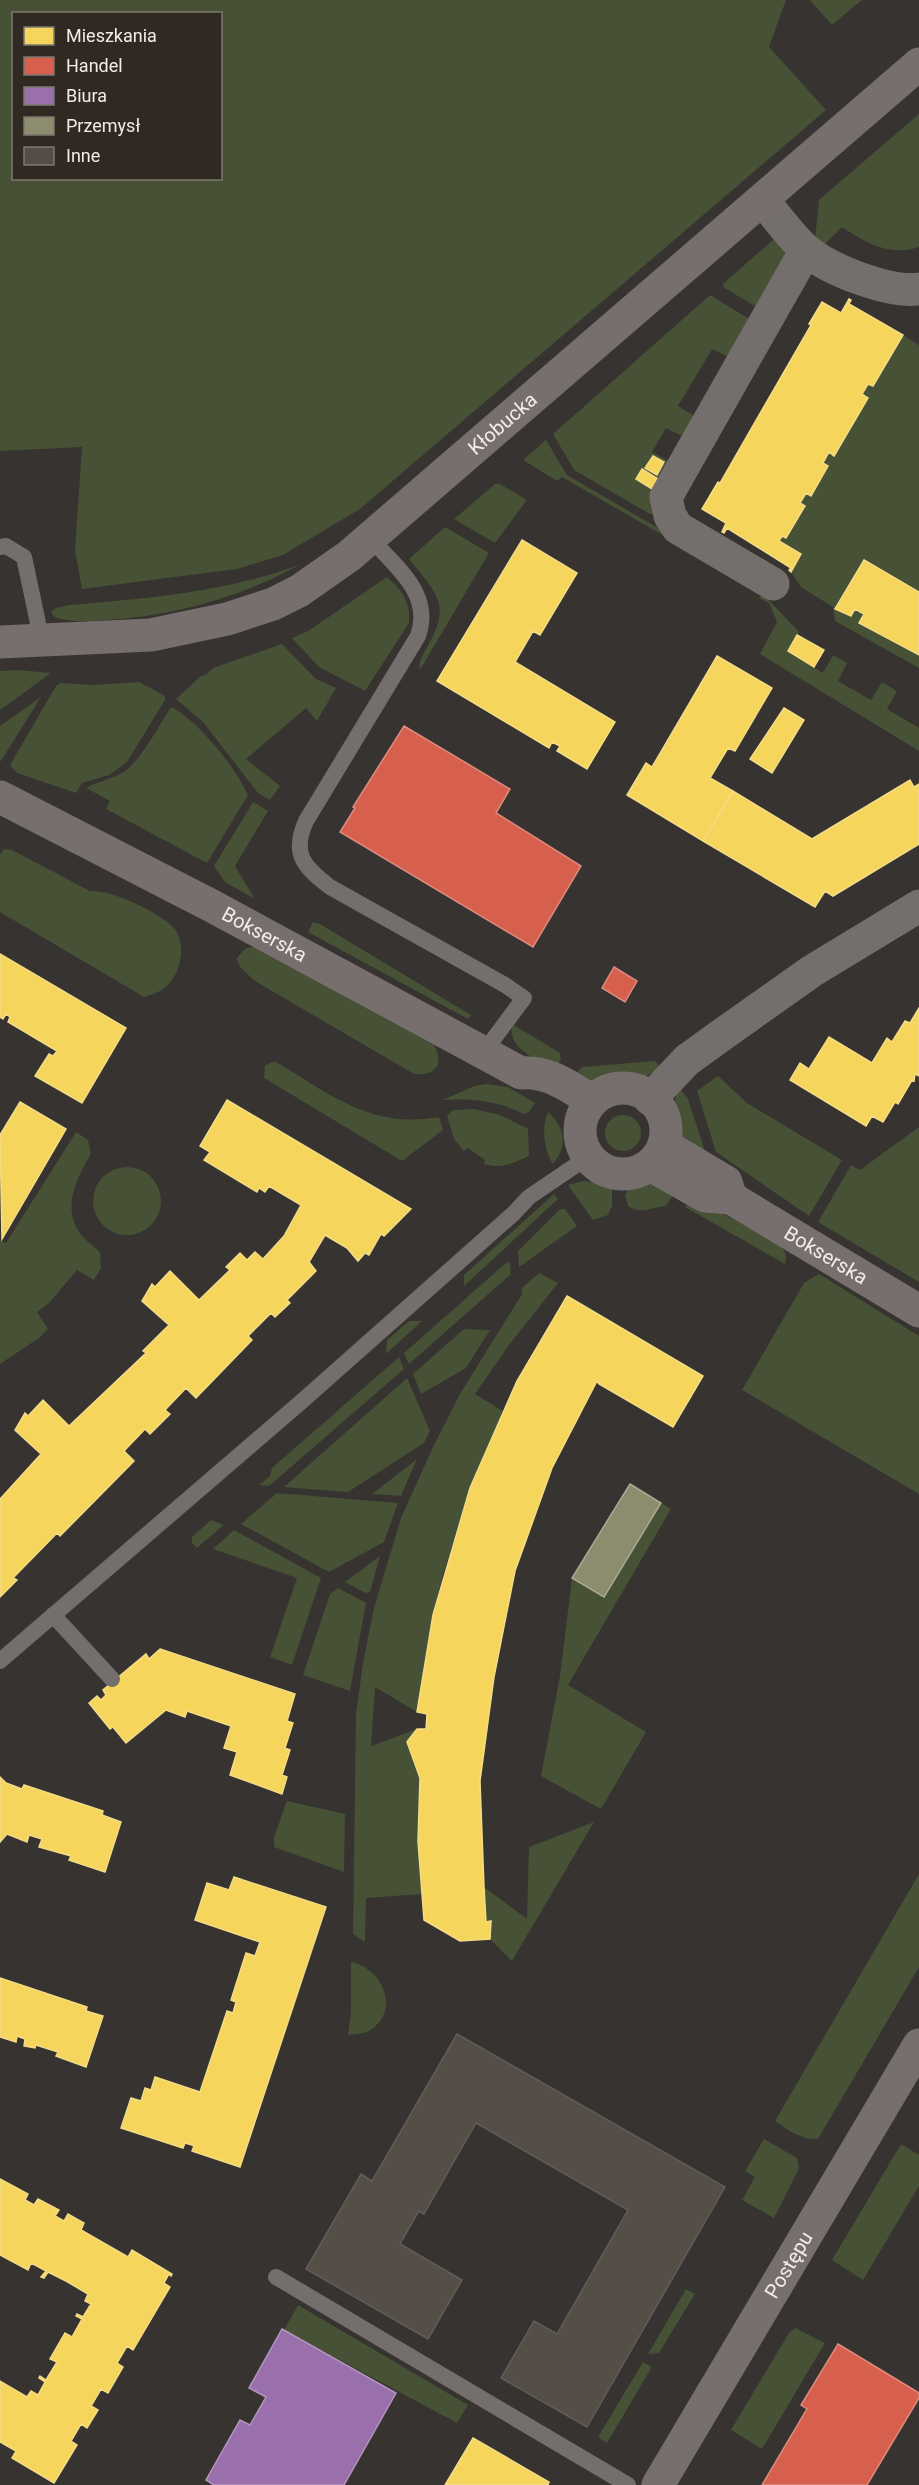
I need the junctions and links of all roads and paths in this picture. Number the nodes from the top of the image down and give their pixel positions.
1 (919, 64) edge
2 (762, 200) junction
3 (807, 250) junction
4 (919, 289) edge
5 (370, 538) junction
6 (0, 547) edge
7 (774, 584) dead end
8 (16, 644) edge
9 (2, 797) edge
10 (919, 906) edge
11 (483, 1053) junction
12 (650, 1099) junction
13 (586, 1111) junction
14 (657, 1155) junction
15 (588, 1157) junction
16 (919, 1311) edge
17 (53, 1615) junction
18 (0, 1661) edge
19 (112, 1678) dead end
20 (919, 2045) edge
21 (276, 2277) dead end
22 (606, 2479) edge
23 (628, 2485) edge
24 (658, 2485) edge

1 - 2 street, Kłobucka
2 - 3 street
2 - 5 street, Kłobucka
3 - 4 street
3 - 7 street
5 - 8 street, Kłobucka
5 - 11 lane
6 - 8 lane
9 - 11 street, Bokserska
10 - 12 street
11 - 13 street, Bokserska
12 - 13 street
12 - 14 street
13 - 15 street
14 - 15 street
14 - 16 street, Bokserska
15 - 17 lane
17 - 18 lane
17 - 19 lane
20 - 24 street, Postępu
21 - 22 lane
22 - 23 lane

